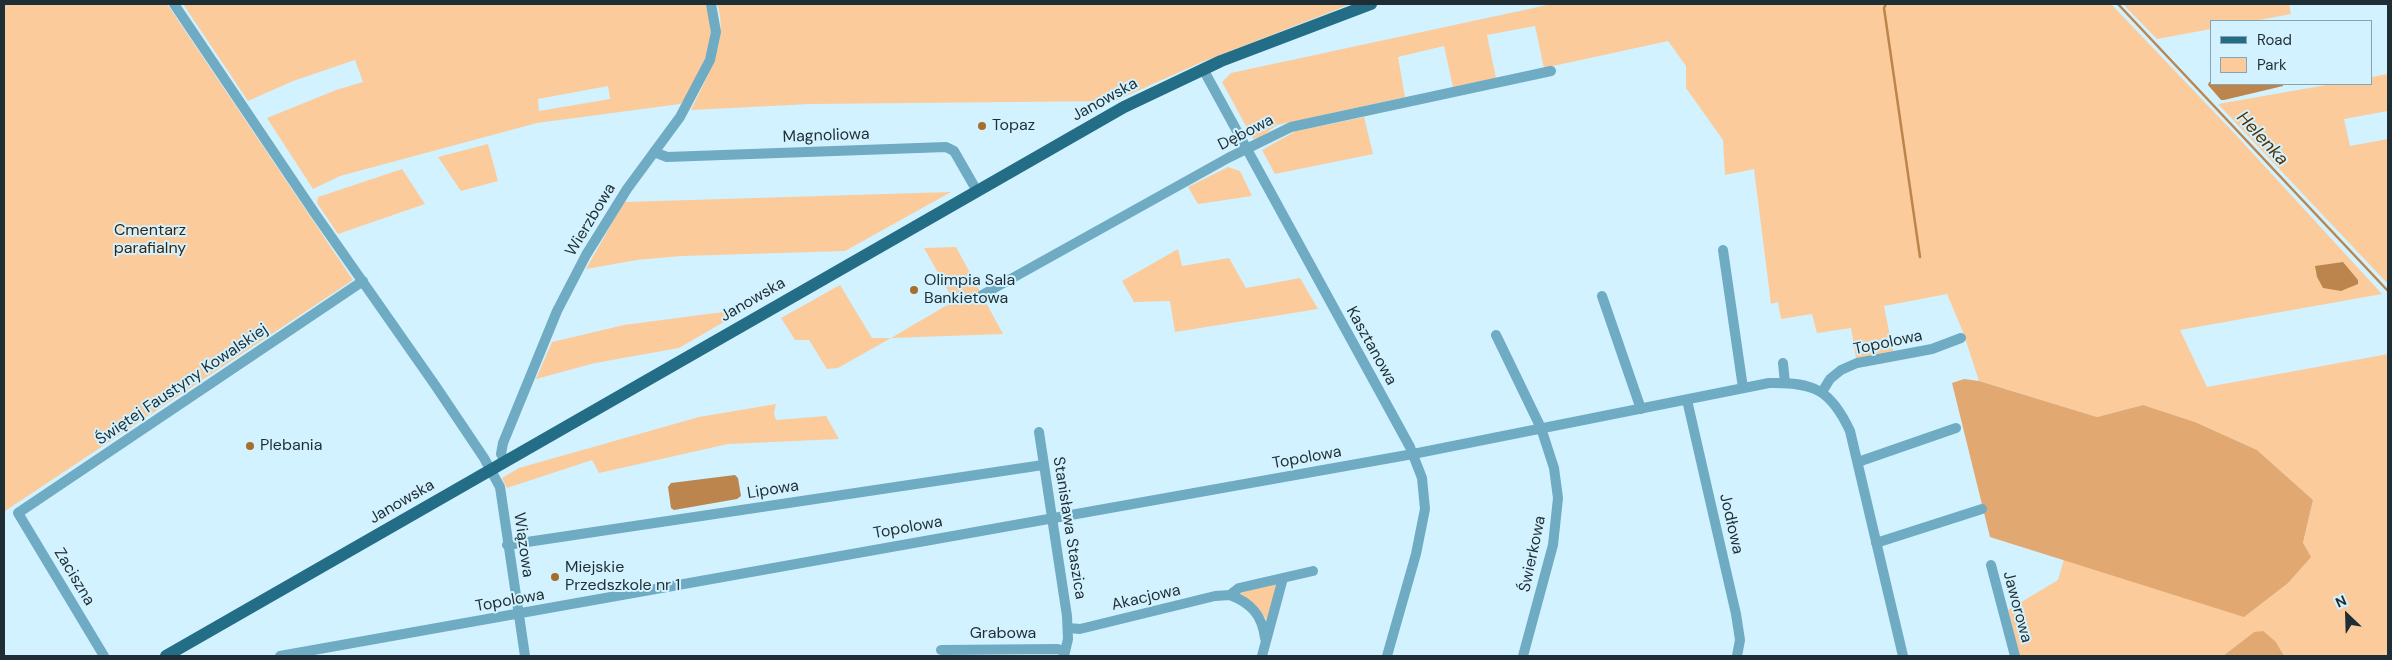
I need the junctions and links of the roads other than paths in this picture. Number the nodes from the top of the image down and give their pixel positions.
1 (174, 4) edge
2 (711, 4) edge
3 (1371, 4) edge
4 (1203, 70) junction
5 (1551, 71) dead end
6 (1246, 150) junction
7 (654, 152) junction
8 (977, 191) junction
9 (1723, 250) dead end
10 (363, 281) junction
11 (982, 295) dead end
12 (1602, 296) dead end
13 (1496, 335) dead end
14 (1961, 338) dead end
15 (1783, 363) dead end
16 (1785, 383) junction
17 (1744, 388) junction
18 (1822, 392) junction
19 (1687, 400) junction
20 (1641, 409) junction
21 (1541, 428) junction
22 (1956, 428) dead end
23 (1039, 432) dead end
24 (1413, 454) junction
25 (505, 461) junction
26 (1858, 462) junction
27 (1043, 464) junction
28 (490, 470) junction
29 (1982, 509) dead end
30 (18, 513) joint
31 (1052, 519) junction
32 (1876, 543) junction
33 (507, 545) junction
34 (1991, 565) dead end
35 (1313, 571) dead end
36 (1283, 578) junction
37 (1230, 595) junction
38 (518, 615) junction
39 (1068, 628) junction
40 (1266, 644) junction
41 (941, 650) dead end
42 (1064, 654) edge
43 (104, 656) edge
44 (166, 656) edge
45 (280, 656) edge
46 (525, 656) edge
47 (1262, 656) edge
48 (1387, 656) edge
49 (1523, 656) edge
50 (1737, 656) edge
51 (1903, 656) edge
52 (2015, 656) edge

1 - 10 street
2 - 7 street, Wierzbowa
3 - 4 main road, Janowska
4 - 6 street, Kasztanowa
4 - 8 main road, Janowska
5 - 6 street, Dębowa
6 - 11 street, Dębowa
6 - 24 street, Kasztanowa
7 - 8 street, Magnoliowa
7 - 25 street, Wierzbowa
8 - 25 main road, Janowska
9 - 17 street
10 - 28 street
10 - 30 street, Świętej Faustyny Kowalskiej
12 - 20 street
13 - 21 street
14 - 18 street, Topolowa
15 - 16 street
16 - 17 street, Topolowa
16 - 18 street, Topolowa
17 - 19 street, Topolowa
18 - 26 street
19 - 20 street, Topolowa
19 - 50 street, Jodłowa
20 - 21 street, Topolowa
21 - 24 street, Topolowa
21 - 49 street, Świerkowa
22 - 26 street
23 - 27 street, Stanisława Staszica
24 - 31 street, Topolowa
24 - 48 street, Kasztanowa
25 - 28 main road, Janowska
26 - 32 street
27 - 31 street, Stanisława Staszica
27 - 33 street, Lipowa
28 - 33 street, Wiązowa
28 - 44 main road, Janowska
29 - 32 street
30 - 43 street, Zaciszna
31 - 38 street, Topolowa
31 - 39 street, Stanisława Staszica
32 - 51 street
33 - 38 street, Wiązowa
34 - 52 street, Jaworowa
35 - 36 street, Akacjowa
36 - 37 street, Akacjowa
36 - 40 street
37 - 39 street, Akacjowa
37 - 40 street
38 - 45 street, Topolowa
38 - 46 street, Wiązowa
39 - 42 street, Grabowa
40 - 47 street
41 - 42 street, Grabowa

